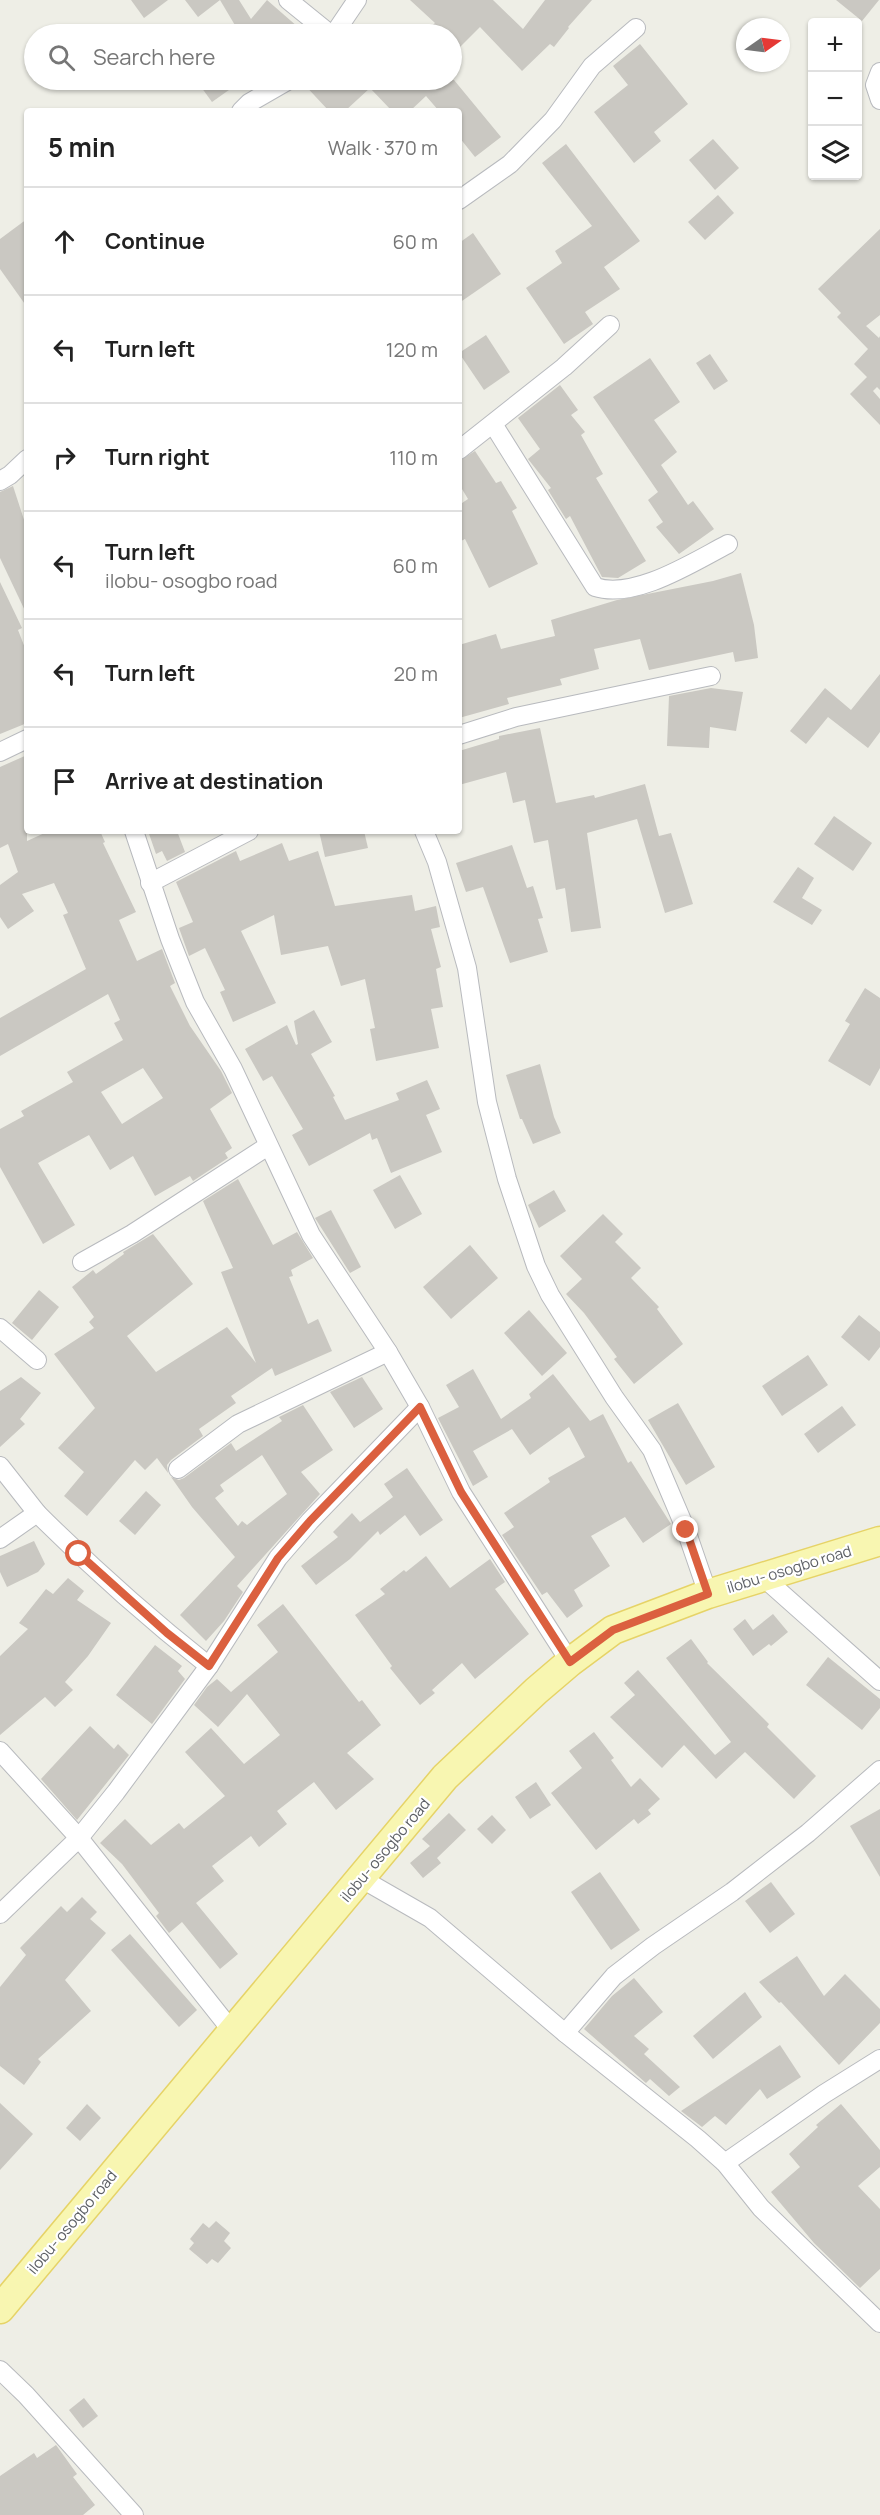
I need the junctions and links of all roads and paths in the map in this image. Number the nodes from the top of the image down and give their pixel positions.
1 (288, 0) edge
2 (357, 0) edge
3 (319, 24) edge
4 (339, 24) edge
5 (636, 28) dead end
6 (880, 72) edge
7 (272, 90) edge
8 (880, 100) edge
9 (244, 108) edge
10 (462, 198) edge
11 (609, 325) dead end
12 (493, 424) junction
13 (462, 448) edge
14 (24, 462) edge
15 (0, 481) edge
16 (728, 544) dead end
17 (711, 676) dead end
18 (462, 734) edge
19 (24, 740) edge
20 (0, 752) edge
21 (135, 834) edge
22 (243, 834) edge
23 (425, 834) edge
24 (150, 883) junction
25 (268, 1146) junction
26 (82, 1262) dead end
27 (0, 1328) edge
28 (388, 1352) junction
29 (38, 1360) dead end
30 (420, 1407) junction
31 (0, 1466) edge
32 (178, 1469) dead end
33 (37, 1513) junction
34 (0, 1539) edge
35 (880, 1541) edge
36 (763, 1577) junction
37 (708, 1594) junction
38 (570, 1662) junction
39 (209, 1666) junction
40 (880, 1682) edge
41 (0, 1751) edge
42 (880, 1770) edge
43 (79, 1838) junction
44 (362, 1879) junction
45 (0, 1914) edge
46 (232, 2031) junction
47 (565, 2033) junction
48 (880, 2059) edge
49 (725, 2163) junction
50 (2, 2303) edge
51 (876, 2313) edge
52 (0, 2370) edge
53 (135, 2515) edge

1 - 3 street
2 - 4 street
5 - 10 street
6 - 8 street
7 - 9 street
11 - 12 street
12 - 13 street
12 - 16 street
14 - 15 street
17 - 18 street
19 - 20 street
21 - 24 street
22 - 24 street
23 - 37 street
24 - 25 street
25 - 26 street
25 - 28 street
27 - 29 street
28 - 30 street
28 - 32 street
30 - 38 street
30 - 39 street
31 - 33 street
33 - 34 street
33 - 39 street
35 - 36 main road, ilobu- osogbo road
36 - 37 main road, ilobu- osogbo road
36 - 40 street
37 - 38 main road, ilobu- osogbo road
38 - 44 main road, ilobu- osogbo road
39 - 43 street
41 - 43 street
42 - 47 street
43 - 45 street
43 - 46 street
44 - 46 main road, ilobu- osogbo road
44 - 47 street
46 - 50 main road, ilobu- osogbo road
47 - 49 street
48 - 49 street
49 - 51 street
52 - 53 street

